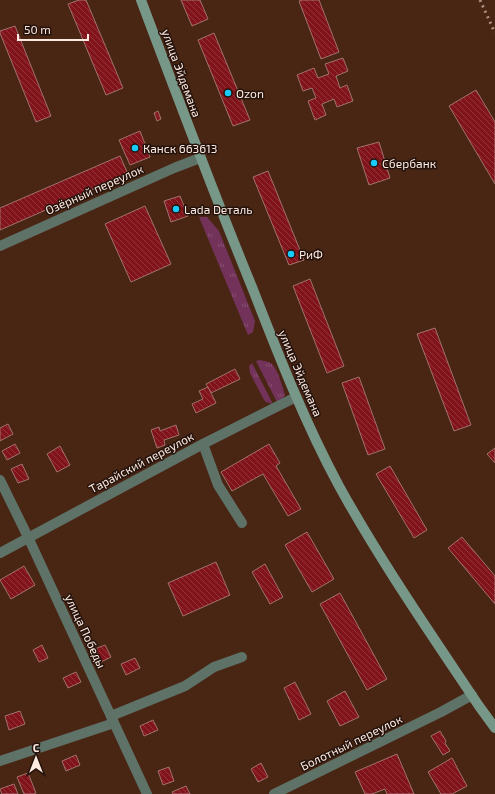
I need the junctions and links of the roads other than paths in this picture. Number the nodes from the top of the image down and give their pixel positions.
1 (141, 0) edge
2 (200, 158) junction
3 (0, 246) edge
4 (296, 398) junction
5 (202, 444) junction
6 (0, 480) edge
7 (242, 523) dead end
8 (28, 538) junction
9 (0, 553) edge
10 (242, 657) dead end
11 (472, 695) junction
12 (112, 719) junction
13 (495, 728) edge
14 (0, 761) edge
15 (147, 794) edge
16 (274, 794) edge

1 - 2 main road, улица Эйдемана
2 - 3 street, Озёрный переулок
2 - 4 main road, улица Эйдемана
4 - 5 street, Тарайский переулок
4 - 11 main road, улица Эйдемана
5 - 7 street
5 - 8 street, Тарайский переулок
6 - 8 street, улица Победы
8 - 9 street, Тарайский переулок
8 - 12 street, улица Победы
10 - 12 street
11 - 13 main road, улица Эйдемана
11 - 16 street, Болотный переулок
12 - 14 street
12 - 15 street, улица Победы

